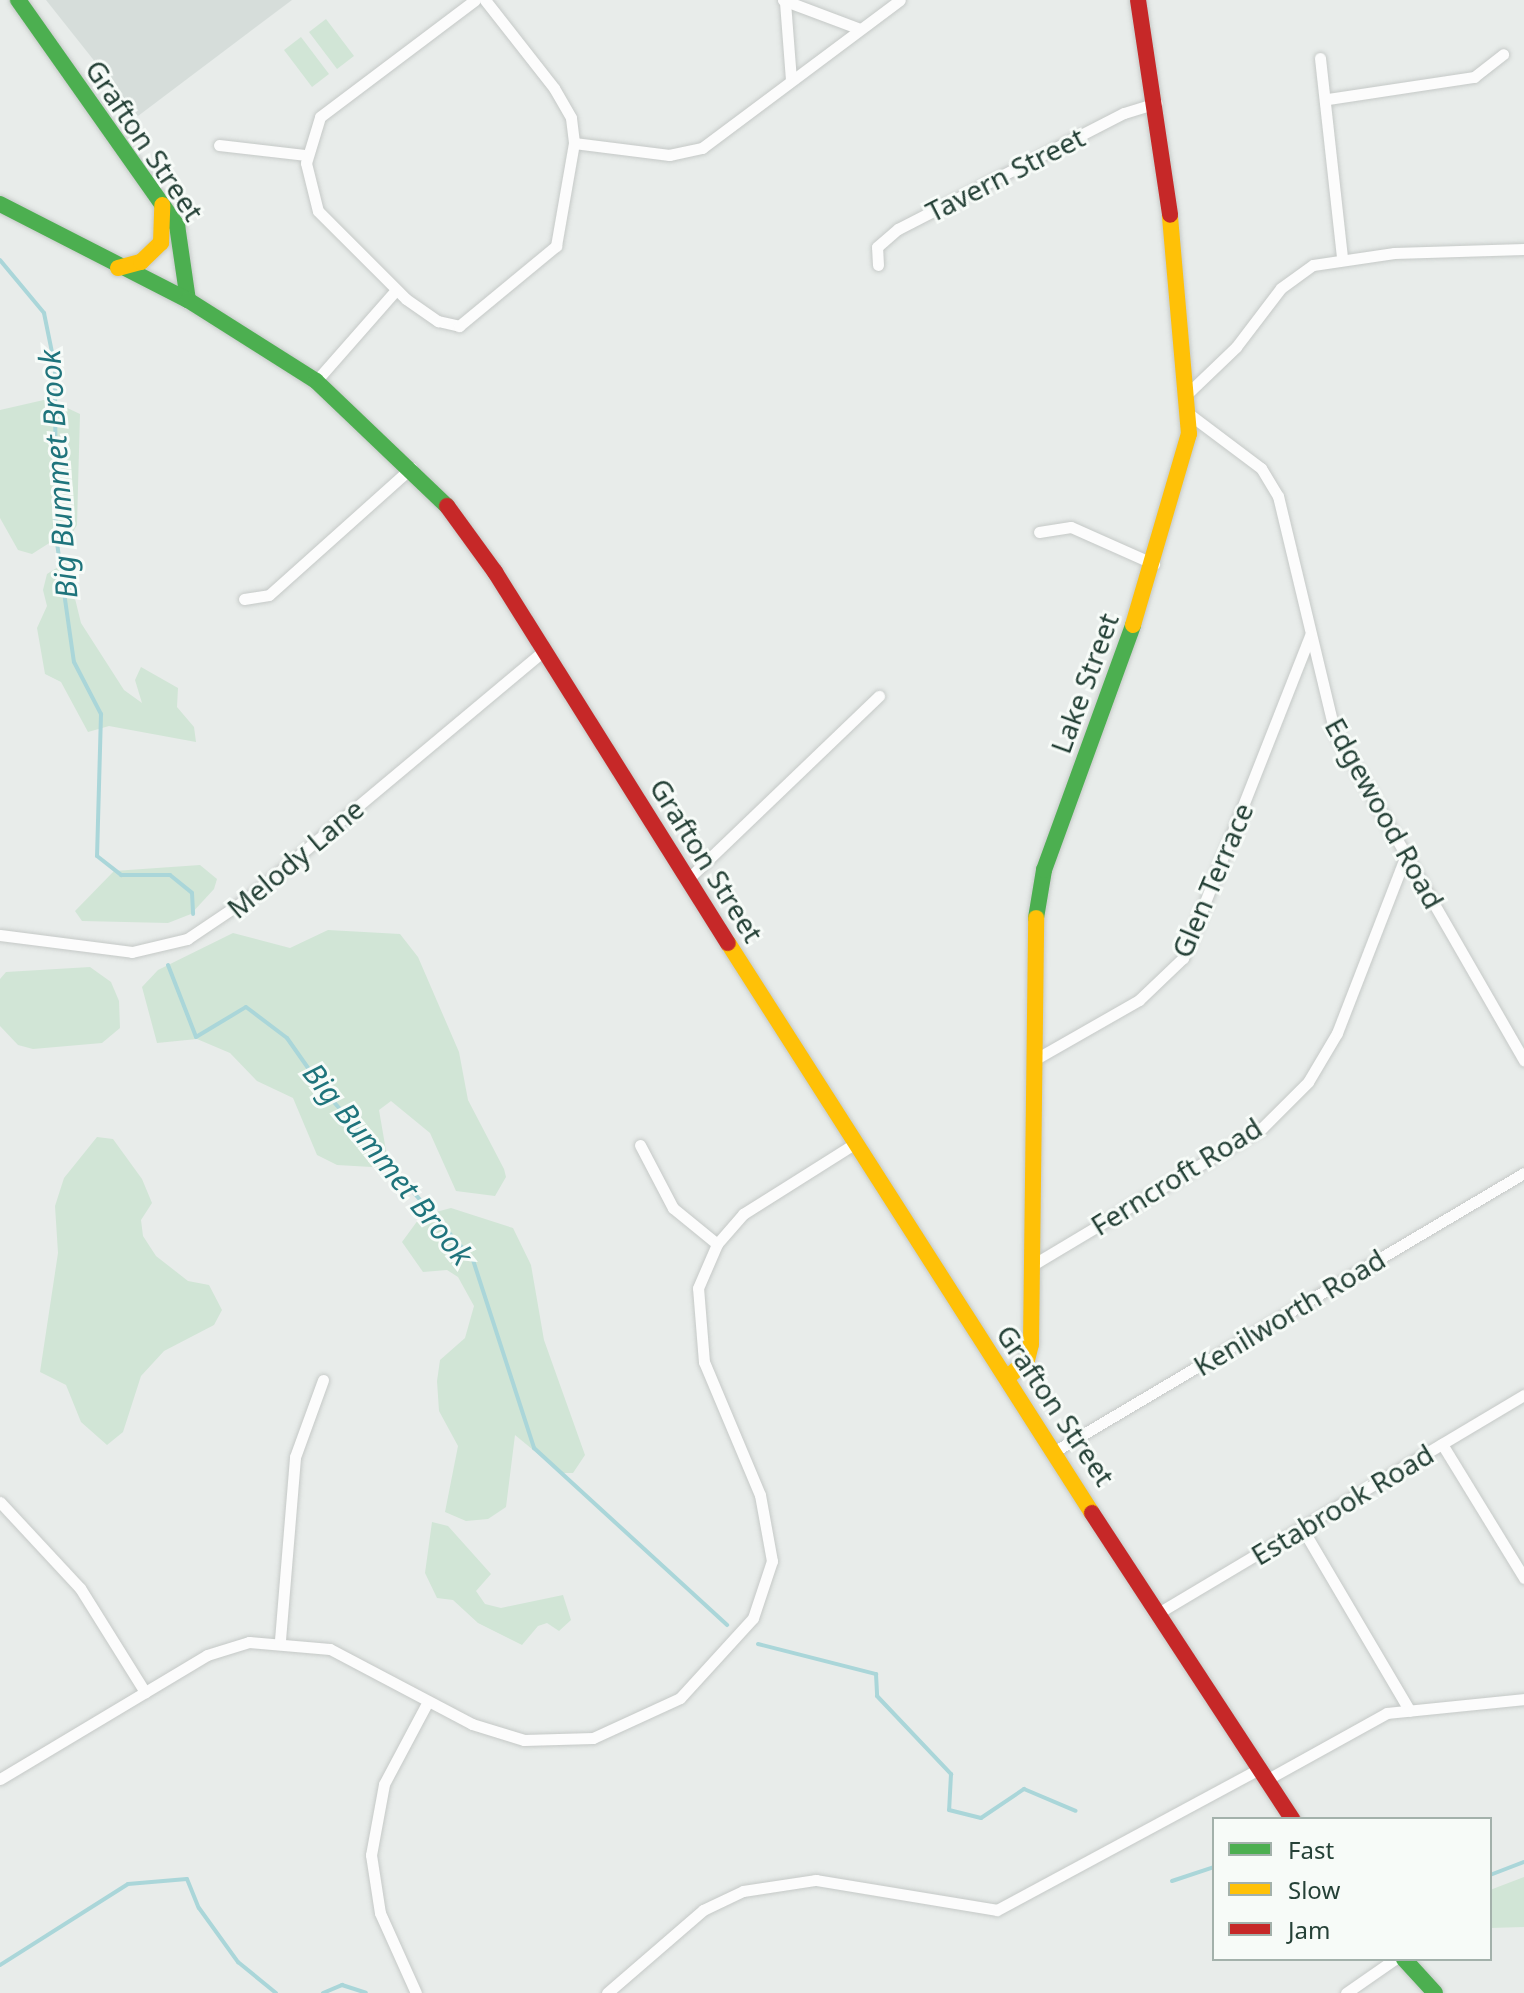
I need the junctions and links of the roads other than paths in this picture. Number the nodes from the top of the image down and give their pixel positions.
1 (18, 0) edge
2 (475, 0) edge
3 (485, 0) edge
4 (900, 0) edge
5 (1138, 0) edge
6 (784, 1) edge
7 (860, 29) junction
8 (1503, 54) dead end
9 (1320, 58) dead end
10 (791, 80) junction
11 (1328, 99) junction
12 (1156, 103) junction
13 (574, 143) junction
14 (219, 145) dead end
15 (306, 155) junction
16 (161, 202) junction
17 (0, 204) edge
18 (1524, 249) edge
19 (1342, 258) junction
20 (878, 265) dead end
21 (118, 268) junction
22 (396, 290) junction
23 (188, 300) junction
24 (316, 381) junction
25 (1185, 403) junction
26 (411, 468) junction
27 (1039, 532) dead end
28 (1154, 564) junction
29 (244, 599) dead end
30 (1310, 634) junction
31 (545, 650) junction
32 (879, 696) dead end
33 (1406, 855) junction
34 (687, 880) junction
35 (0, 935) edge
36 (1034, 1060) junction
37 (1524, 1060) edge
38 (854, 1144) junction
39 (640, 1145) dead end
40 (1524, 1173) edge
41 (717, 1244) junction
42 (1031, 1266) junction
43 (1007, 1378) junction
44 (323, 1380) dead end
45 (1524, 1395) edge
46 (1442, 1444) junction
47 (1055, 1451) junction
48 (0, 1502) edge
49 (1302, 1528) junction
50 (1524, 1578) edge
51 (1160, 1612) junction
52 (280, 1640) junction
53 (145, 1692) junction
54 (1524, 1699) edge
55 (427, 1703) junction
56 (1410, 1711) junction
57 (1263, 1774) junction
58 (0, 1779) edge
59 (1291, 1817) edge
60 (1392, 1961) edge
61 (1406, 1961) edge
62 (416, 1993) edge
63 (607, 1993) edge
64 (1346, 1993) edge
65 (1435, 1993) edge

1 - 16 main road, Grafton Street
2 - 15 street
3 - 13 street
4 - 7 street
5 - 12 main road, Lake Street
6 - 7 street
6 - 10 street
7 - 10 street
8 - 11 street
9 - 11 street
10 - 13 street
11 - 19 street
12 - 20 street, Tavern Street
12 - 25 main road, Lake Street
13 - 22 street
14 - 15 street
15 - 22 street
16 - 21 main road
16 - 23 main road, Grafton Street
17 - 21 main road
18 - 19 street
19 - 25 street
21 - 23 main road
22 - 24 street
23 - 24 main road, Grafton Street
24 - 26 main road, Grafton Street
25 - 28 main road, Lake Street
25 - 30 street, Edgewood Road
26 - 29 street
26 - 31 main road, Grafton Street
27 - 28 street
28 - 36 main road, Lake Street
30 - 33 street, Edgewood Road
30 - 36 street, Glen Terrace
31 - 34 main road, Grafton Street
31 - 35 street, Melody Lane
32 - 34 street
33 - 37 street, Edgewood Road
33 - 42 street, Ferncroft Road
34 - 38 main road, Grafton Street
36 - 42 main road, Lake Street
38 - 41 street
38 - 43 main road, Grafton Street
39 - 41 street
40 - 47 street, Kenilworth Road
41 - 55 street
42 - 43 main road, Lake Street
43 - 47 main road, Grafton Street
44 - 52 street
45 - 46 street, Estabrook Road
46 - 49 street, Estabrook Road
46 - 50 street
47 - 51 main road, Grafton Street
48 - 53 street
49 - 51 street, Estabrook Road
49 - 56 street
51 - 57 main road, Grafton Street
52 - 53 street
52 - 55 street
53 - 58 street
54 - 56 street
55 - 62 street
56 - 57 street
57 - 59 main road, Grafton Street
57 - 63 street
60 - 64 street
61 - 65 main road

